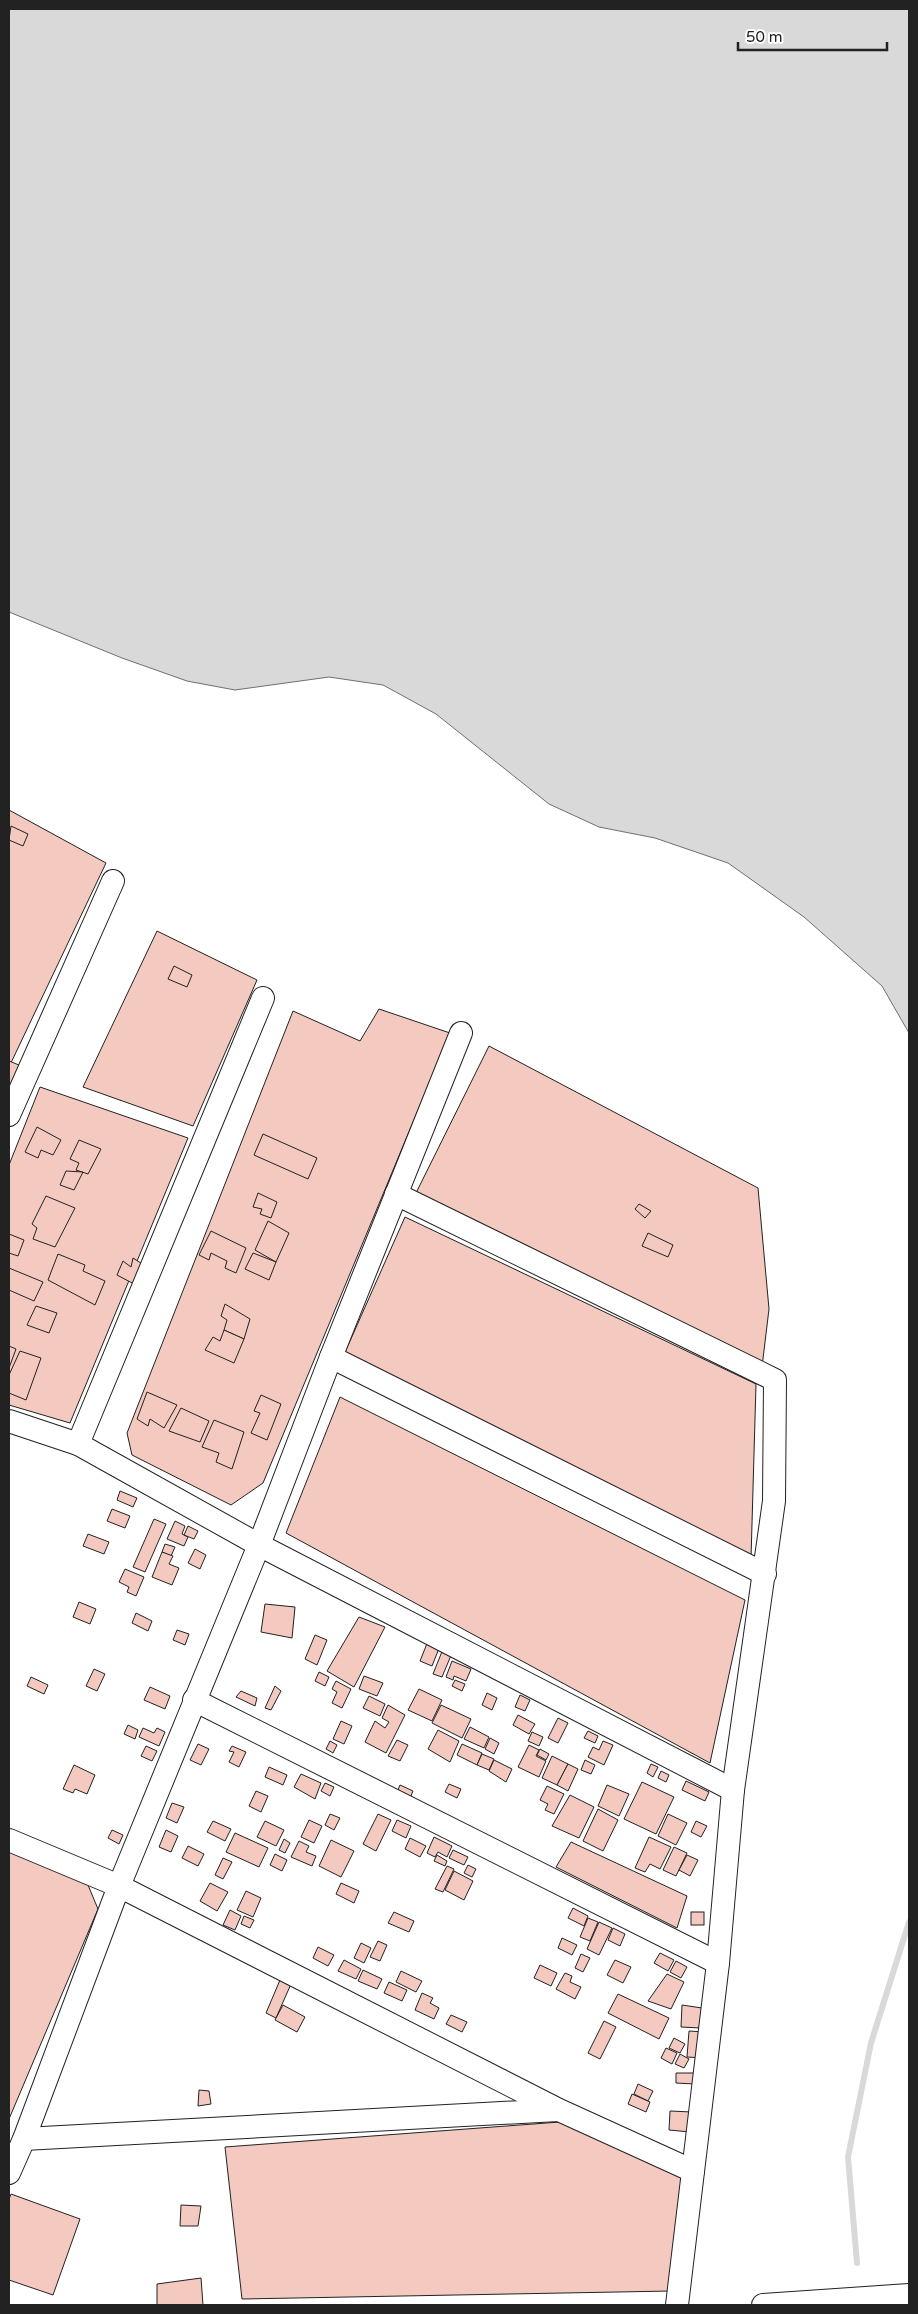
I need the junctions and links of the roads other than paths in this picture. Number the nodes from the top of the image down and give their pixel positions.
1 (113, 881) dead end
2 (264, 998) dead end
3 (461, 1033) dead end
4 (9, 1115) edge
5 (396, 1194) junction
6 (331, 1357) junction
7 (9, 1421) edge
8 (78, 1444) junction
9 (258, 1545) junction
10 (765, 1574) junction
11 (194, 1700) junction
12 (733, 1790) junction
13 (9, 1840) edge
14 (119, 1886) junction
15 (718, 1964) junction
16 (560, 2110) junction
17 (24, 2139) junction
18 (693, 2171) junction
19 (9, 2173) edge
20 (909, 2295) edge
21 (677, 2305) edge
22 (762, 2305) edge

1 - 4 street
2 - 8 street
3 - 5 street
5 - 6 street
5 - 10 street
6 - 9 street
6 - 10 street
7 - 8 street
8 - 9 street
9 - 11 street
9 - 12 street
10 - 12 street
11 - 14 street
11 - 15 street
12 - 15 street
13 - 14 street
14 - 16 street
14 - 17 street
15 - 18 street
16 - 17 street
16 - 18 street
17 - 19 street
18 - 21 street
20 - 22 street

